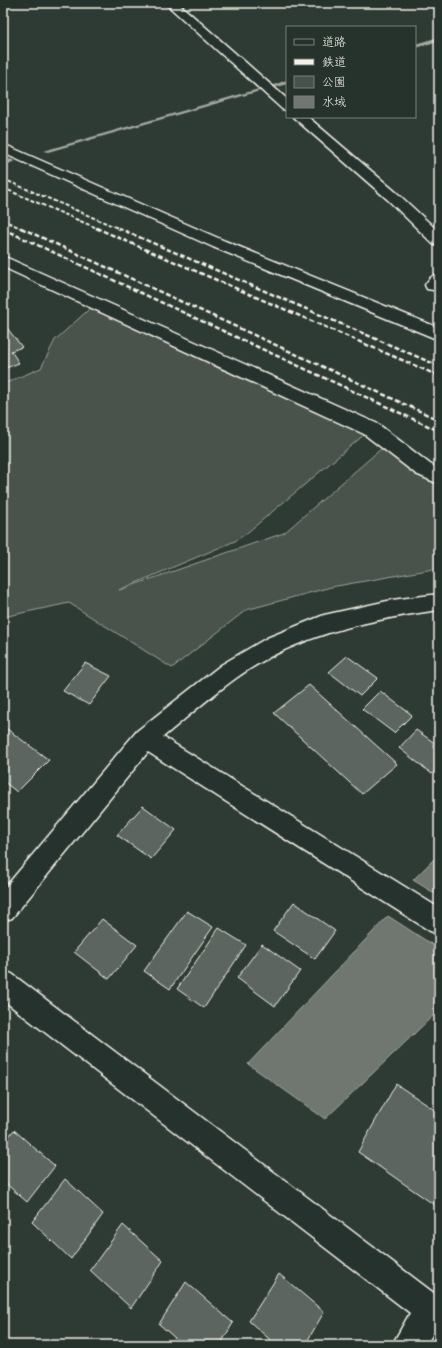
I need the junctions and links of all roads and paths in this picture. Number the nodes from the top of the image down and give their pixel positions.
1 (171, 3) edge
2 (286, 105) edge
3 (301, 118) edge
4 (3, 148) edge
5 (439, 241) edge
6 (3, 261) edge
7 (439, 334) edge
8 (439, 477) edge
9 (439, 602) edge
10 (145, 738) junction
11 (3, 909) edge
12 (439, 922) edge
13 (3, 983) edge
14 (435, 1313) edge
15 (408, 1345) edge

1 - 2 street
3 - 5 street
4 - 7 street
6 - 8 street
9 - 10 street
10 - 11 street
10 - 12 street
13 - 14 street
14 - 15 street

